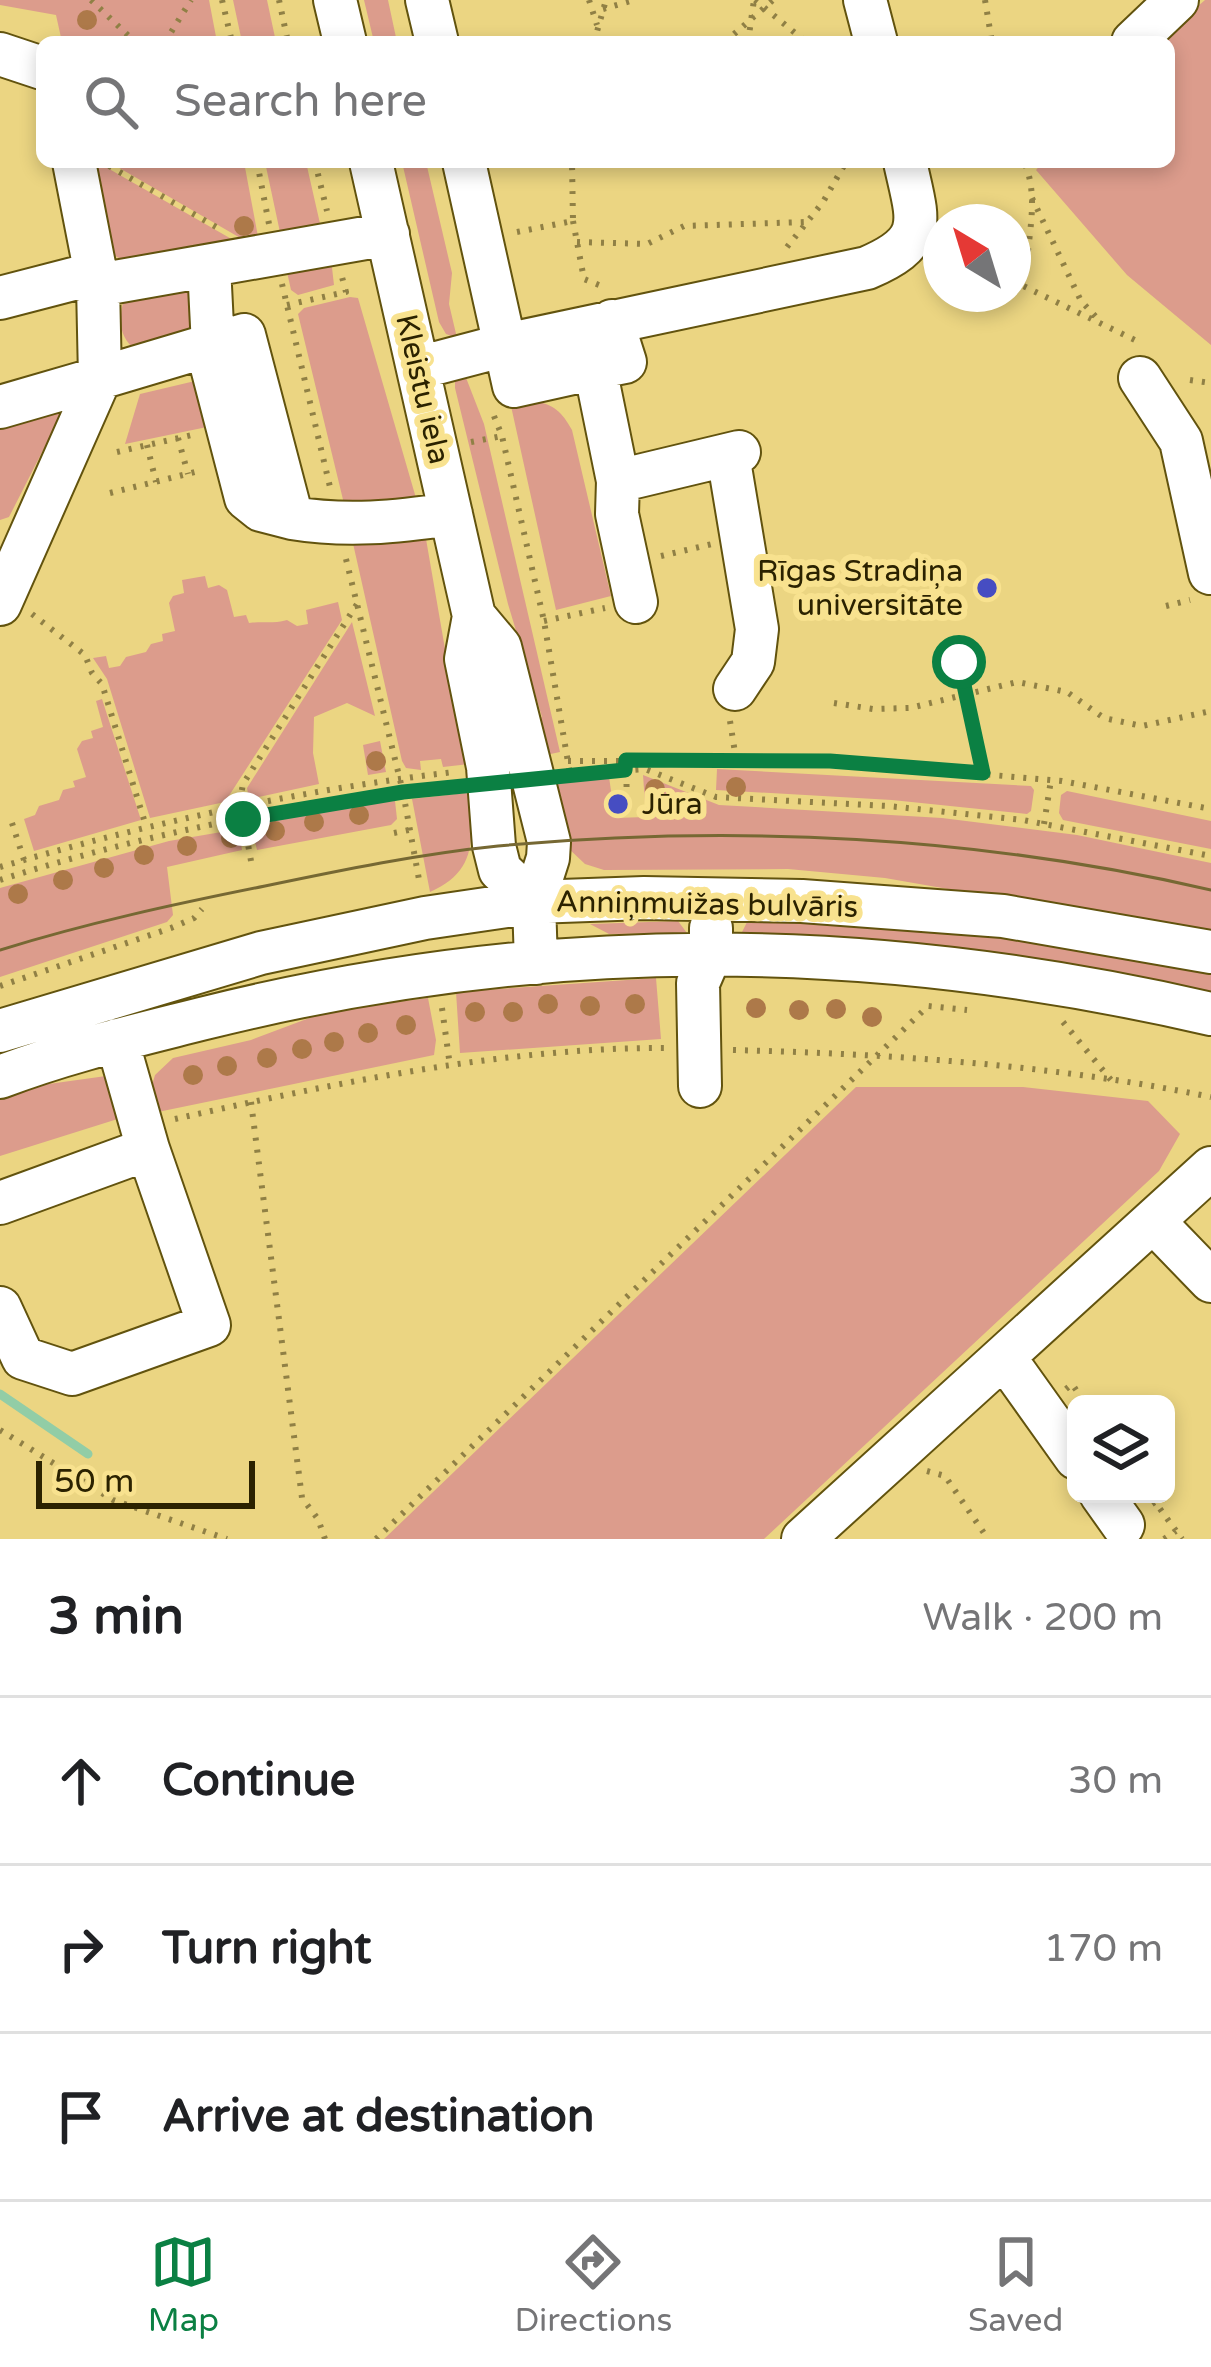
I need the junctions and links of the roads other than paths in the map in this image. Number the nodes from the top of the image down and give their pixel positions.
1 (335, 0) edge
2 (427, 0) edge
3 (865, 0) edge
4 (1177, 0) edge
5 (344, 36) edge
6 (435, 36) edge
7 (874, 36) edge
8 (1139, 36) edge
9 (0, 54) edge
10 (36, 66) edge
11 (75, 168) edge
12 (372, 168) edge
13 (465, 168) edge
14 (905, 168) edge
15 (388, 234) junction
16 (217, 249) junction
17 (98, 285) junction
18 (0, 298) edge
19 (625, 319) junction
20 (506, 345) junction
21 (210, 347) junction
22 (1155, 365) road end
23 (418, 368) junction
24 (595, 368) junction
25 (100, 378) junction
26 (0, 407) edge
27 (618, 482) junction
28 (451, 514) junction
29 (292, 518) junction
30 (1210, 573) edge
31 (632, 583) road end
32 (3, 599) edge
33 (474, 616) junction
34 (736, 689) dead end
35 (712, 900) junction
36 (534, 902) junction
37 (1211, 952) edge
38 (711, 953) junction
39 (536, 963) junction
40 (1211, 1014) edge
41 (0, 1031) edge
42 (118, 1040) junction
43 (712, 1067) road end
44 (0, 1076) edge
45 (145, 1138) junction
46 (1211, 1168) edge
47 (0, 1203) edge
48 (1153, 1221) junction
49 (1211, 1282) edge
50 (0, 1308) edge
51 (1004, 1357) junction
52 (1067, 1446) edge
53 (803, 1539) edge

1 - 5 street
2 - 6 street
3 - 7 street
4 - 8 street
9 - 10 street
11 - 17 street
12 - 15 street, Kleistu iela
13 - 20 street
14 - 19 street
15 - 16 street
15 - 23 street, Kleistu iela
16 - 17 street
16 - 21 street
17 - 18 street
17 - 25 street
19 - 20 street
19 - 24 street
20 - 23 street
20 - 24 street
21 - 25 street
21 - 29 street
21 - 29 street
22 - 30 street
23 - 28 street, Kleistu iela
24 - 27 street
25 - 26 street
25 - 32 street
27 - 31 street
27 - 34 street
28 - 29 street
28 - 33 street, Kleistu iela
33 - 36 street, Kleistu iela
33 - 36 street, Kleistu iela
35 - 36 street, Anniņmuižas bulvāris
35 - 37 street, Anniņmuižas bulvāris
35 - 38 street
36 - 39 street, Kleistu iela
36 - 41 street, Anniņmuižas bulvāris
38 - 39 street, Anniņmuižas bulvāris
38 - 40 street, Anniņmuižas bulvāris
38 - 43 street
39 - 42 street, Anniņmuižas bulvāris
42 - 44 street, Anniņmuižas bulvāris
42 - 45 street
45 - 47 street
45 - 50 street
46 - 48 street
48 - 49 street
48 - 51 street
51 - 52 street
51 - 53 street

